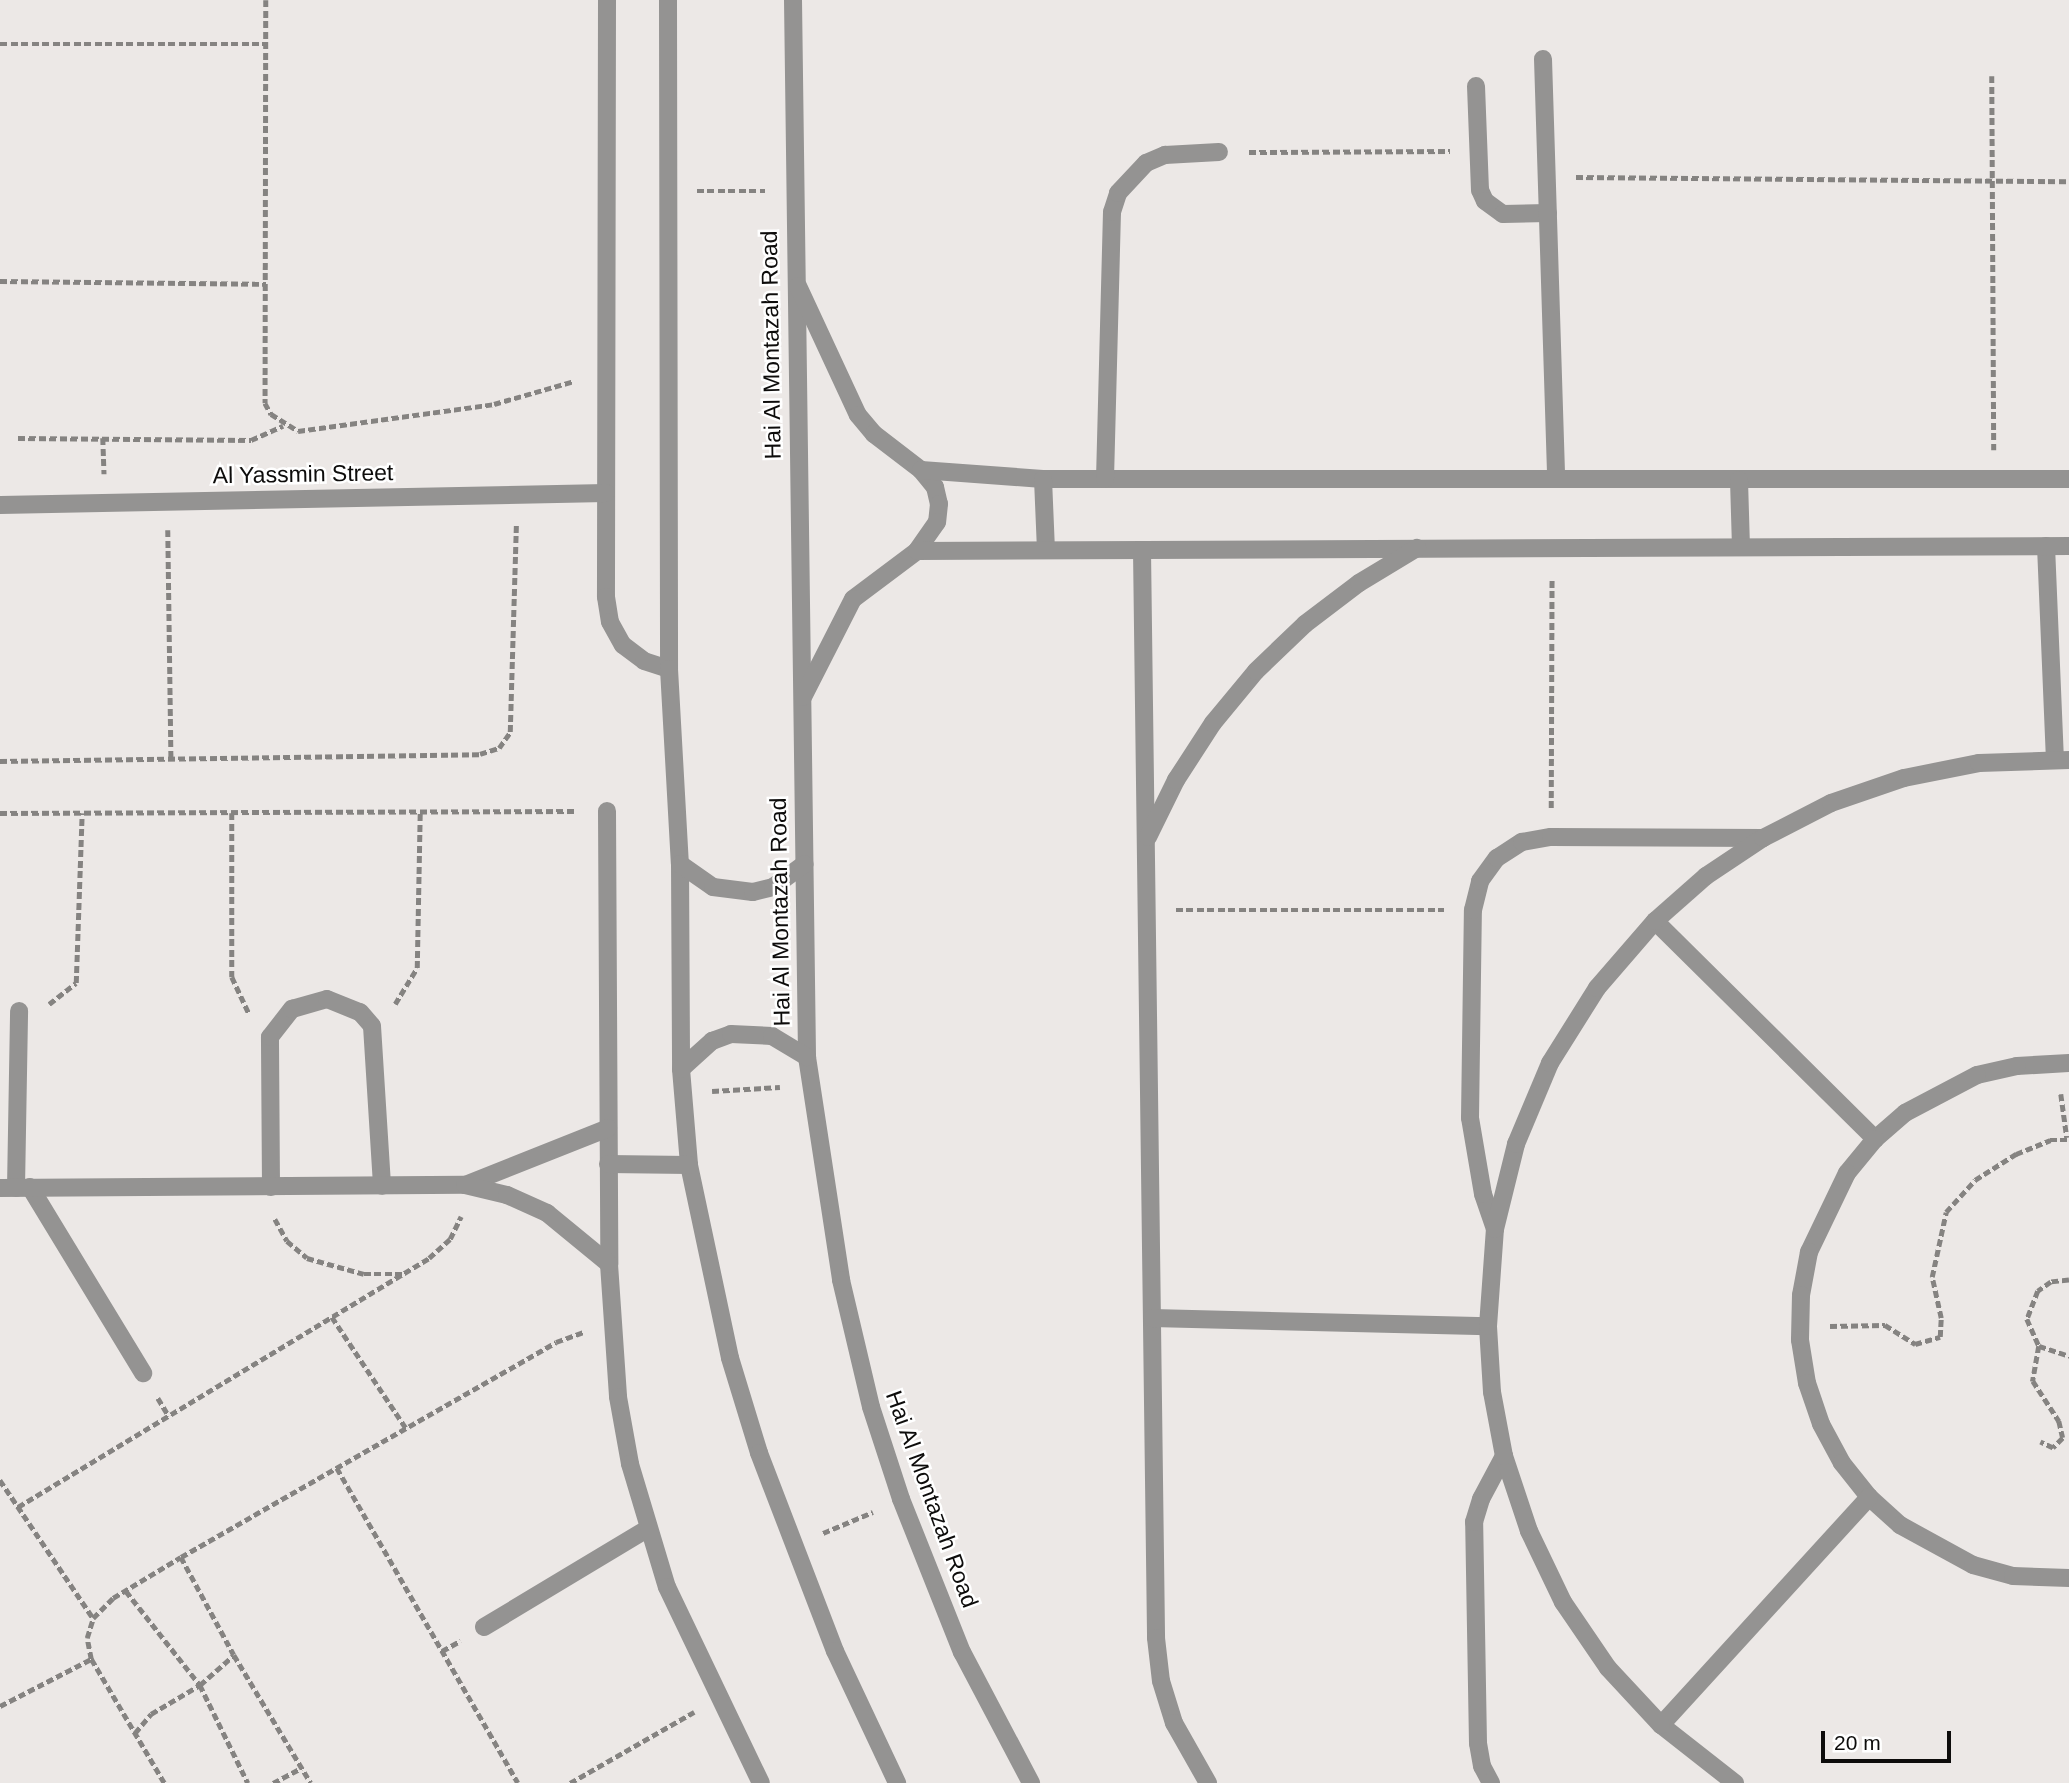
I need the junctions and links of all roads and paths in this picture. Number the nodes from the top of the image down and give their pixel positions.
1 (266, 0) edge
2 (607, 0) edge
3 (668, 0) edge
4 (793, 0) edge
5 (0, 44) edge
6 (267, 44) junction
7 (1543, 59) dead end
8 (1992, 76) dead end
9 (1476, 86) dead end
10 (1479, 151) junction
11 (1219, 152) joint
12 (1547, 177) junction
13 (1993, 181) junction
14 (2069, 181) edge
15 (794, 191) junction
16 (668, 192) junction
17 (1548, 213) junction
18 (795, 279) junction
19 (0, 281) edge
20 (266, 284) junction
21 (607, 379) junction
22 (282, 425) junction
23 (18, 438) dead end
24 (103, 438) junction
25 (104, 455) dead end
26 (922, 470) junction
27 (1556, 478) junction
28 (1044, 479) junction
29 (1105, 479) junction
30 (1994, 479) junction
31 (2069, 479) edge
32 (1739, 480) junction
33 (606, 493) junction
34 (517, 495) junction
35 (168, 502) junction
36 (0, 505) edge
37 (2069, 545) edge
38 (2046, 546) junction
39 (1741, 547) junction
40 (1417, 548) junction
41 (1552, 548) junction
42 (1046, 550) junction
43 (1142, 550) junction
44 (917, 551) junction
45 (669, 669) junction
46 (800, 703) junction
47 (171, 758) junction
48 (2062, 759) edge
49 (0, 761) edge
50 (607, 811) joint
51 (420, 812) junction
52 (0, 813) edge
53 (82, 813) junction
54 (232, 813) junction
55 (1551, 837) junction
56 (1763, 838) junction
57 (1146, 840) junction
58 (680, 864) junction
59 (805, 864) junction
60 (1146, 910) junction
61 (1473, 910) junction
62 (1655, 921) junction
63 (19, 1011) joint
64 (372, 1026) junction
65 (270, 1037) junction
66 (807, 1057) junction
67 (2063, 1062) edge
68 (681, 1069) junction
69 (811, 1085) junction
70 (683, 1093) junction
71 (608, 1128) junction
72 (1875, 1139) junction
73 (2068, 1139) edge
74 (608, 1164) junction
75 (690, 1166) junction
76 (465, 1185) junction
77 (382, 1186) junction
78 (271, 1187) junction
79 (16, 1188) edge
80 (1495, 1229) junction
81 (608, 1264) junction
82 (402, 1274) junction
83 (2069, 1280) edge
84 (332, 1317) junction
85 (1152, 1318) junction
86 (1488, 1326) junction
87 (611, 1330) junction
88 (1800, 1339) junction
89 (2039, 1346) junction
90 (2069, 1356) edge
91 (143, 1373) dead end
92 (406, 1427) junction
93 (2040, 1442) dead end
94 (1504, 1456) junction
95 (337, 1468) junction
96 (0, 1480) edge
97 (1869, 1497) junction
98 (901, 1499) junction
99 (18, 1507) junction
100 (647, 1529) junction
101 (793, 1546) junction
102 (181, 1557) junction
103 (2069, 1578) edge
104 (125, 1591) junction
105 (93, 1618) junction
106 (484, 1627) dead end
107 (234, 1656) junction
108 (91, 1659) junction
109 (200, 1685) junction
110 (718, 1699) junction
111 (0, 1706) edge
112 (1661, 1726) junction
113 (135, 1733) junction
114 (301, 1768) junction
115 (164, 1783) edge
116 (248, 1783) edge
117 (273, 1783) edge
118 (311, 1783) edge
119 (518, 1783) edge
120 (570, 1783) edge
121 (761, 1783) edge
122 (897, 1783) edge
123 (1031, 1783) edge
124 (1208, 1783) edge
125 (1491, 1783) edge
126 (1735, 1783) edge

1 - 6 path
2 - 21 street
3 - 16 street
4 - 15 street, Hai Al Montazah Road
5 - 6 path
6 - 20 path
7 - 12 street
8 - 13 path
9 - 10 street
10 - 11 path
10 - 17 street
11 - 29 street
12 - 13 path
12 - 17 street
13 - 14 path
13 - 30 path
15 - 16 path
15 - 18 street, Hai Al Montazah Road
16 - 45 street
17 - 27 street
18 - 26 street
18 - 46 street, Hai Al Montazah Road
19 - 20 path
20 - 22 path
21 - 22 path
21 - 33 street
22 - 24 path
23 - 24 path
24 - 25 path
26 - 28 street
26 - 44 street
27 - 29 street
27 - 32 street
28 - 29 street
28 - 42 street
30 - 31 street
30 - 32 street
32 - 39 street
33 - 34 street, Al Yassmin Street
33 - 45 street
34 - 35 street, Al Yassmin Street
34 - 47 path
35 - 36 street, Al Yassmin Street
35 - 47 path
37 - 38 street
38 - 39 street
38 - 48 street
39 - 41 street
40 - 41 street
40 - 43 street
40 - 57 street
41 - 55 path
42 - 43 street
42 - 44 street
43 - 57 street
44 - 46 street
45 - 58 street
46 - 59 street, Hai Al Montazah Road
47 - 49 path
48 - 56 street
50 - 51 path
50 - 71 street
51 - 54 path
51 - 64 path
52 - 53 path
53 - 54 path
53 - 63 path
54 - 65 path
55 - 56 street
55 - 61 street
56 - 62 street
57 - 60 street
58 - 59 street
58 - 68 street
59 - 66 street, Hai Al Montazah Road
60 - 61 path
60 - 85 street
61 - 80 street
62 - 72 street
62 - 80 street
63 - 79 street
64 - 65 street
64 - 77 street
65 - 78 street
66 - 68 street
66 - 69 street, Hai Al Montazah Road
67 - 72 street
67 - 73 path
68 - 70 street
69 - 70 path
69 - 98 street, Hai Al Montazah Road
70 - 75 street
71 - 74 street
71 - 76 street
72 - 88 street
73 - 88 path
74 - 75 street
74 - 81 street
75 - 101 street
76 - 77 street
76 - 81 street
76 - 82 path
77 - 78 street
78 - 79 street
78 - 82 path
79 - 91 street
80 - 86 street
81 - 87 street
82 - 84 path
83 - 89 path
84 - 92 path
84 - 99 path
85 - 86 street
85 - 124 street
86 - 94 street
87 - 92 path
87 - 100 street
88 - 97 street
89 - 90 path
89 - 93 path
92 - 95 path
94 - 112 street
94 - 125 street
95 - 102 path
95 - 119 path
96 - 99 path
97 - 103 street
97 - 112 street
98 - 101 path
98 - 123 street, Hai Al Montazah Road
99 - 105 path
100 - 106 street
100 - 110 street
101 - 122 street
102 - 104 path
102 - 107 path
104 - 105 path
104 - 109 path
105 - 108 path
107 - 109 path
107 - 114 path
108 - 111 path
108 - 113 path
109 - 113 path
109 - 116 path
110 - 120 path
110 - 121 street
112 - 126 street
113 - 115 path
114 - 117 path
114 - 118 path

